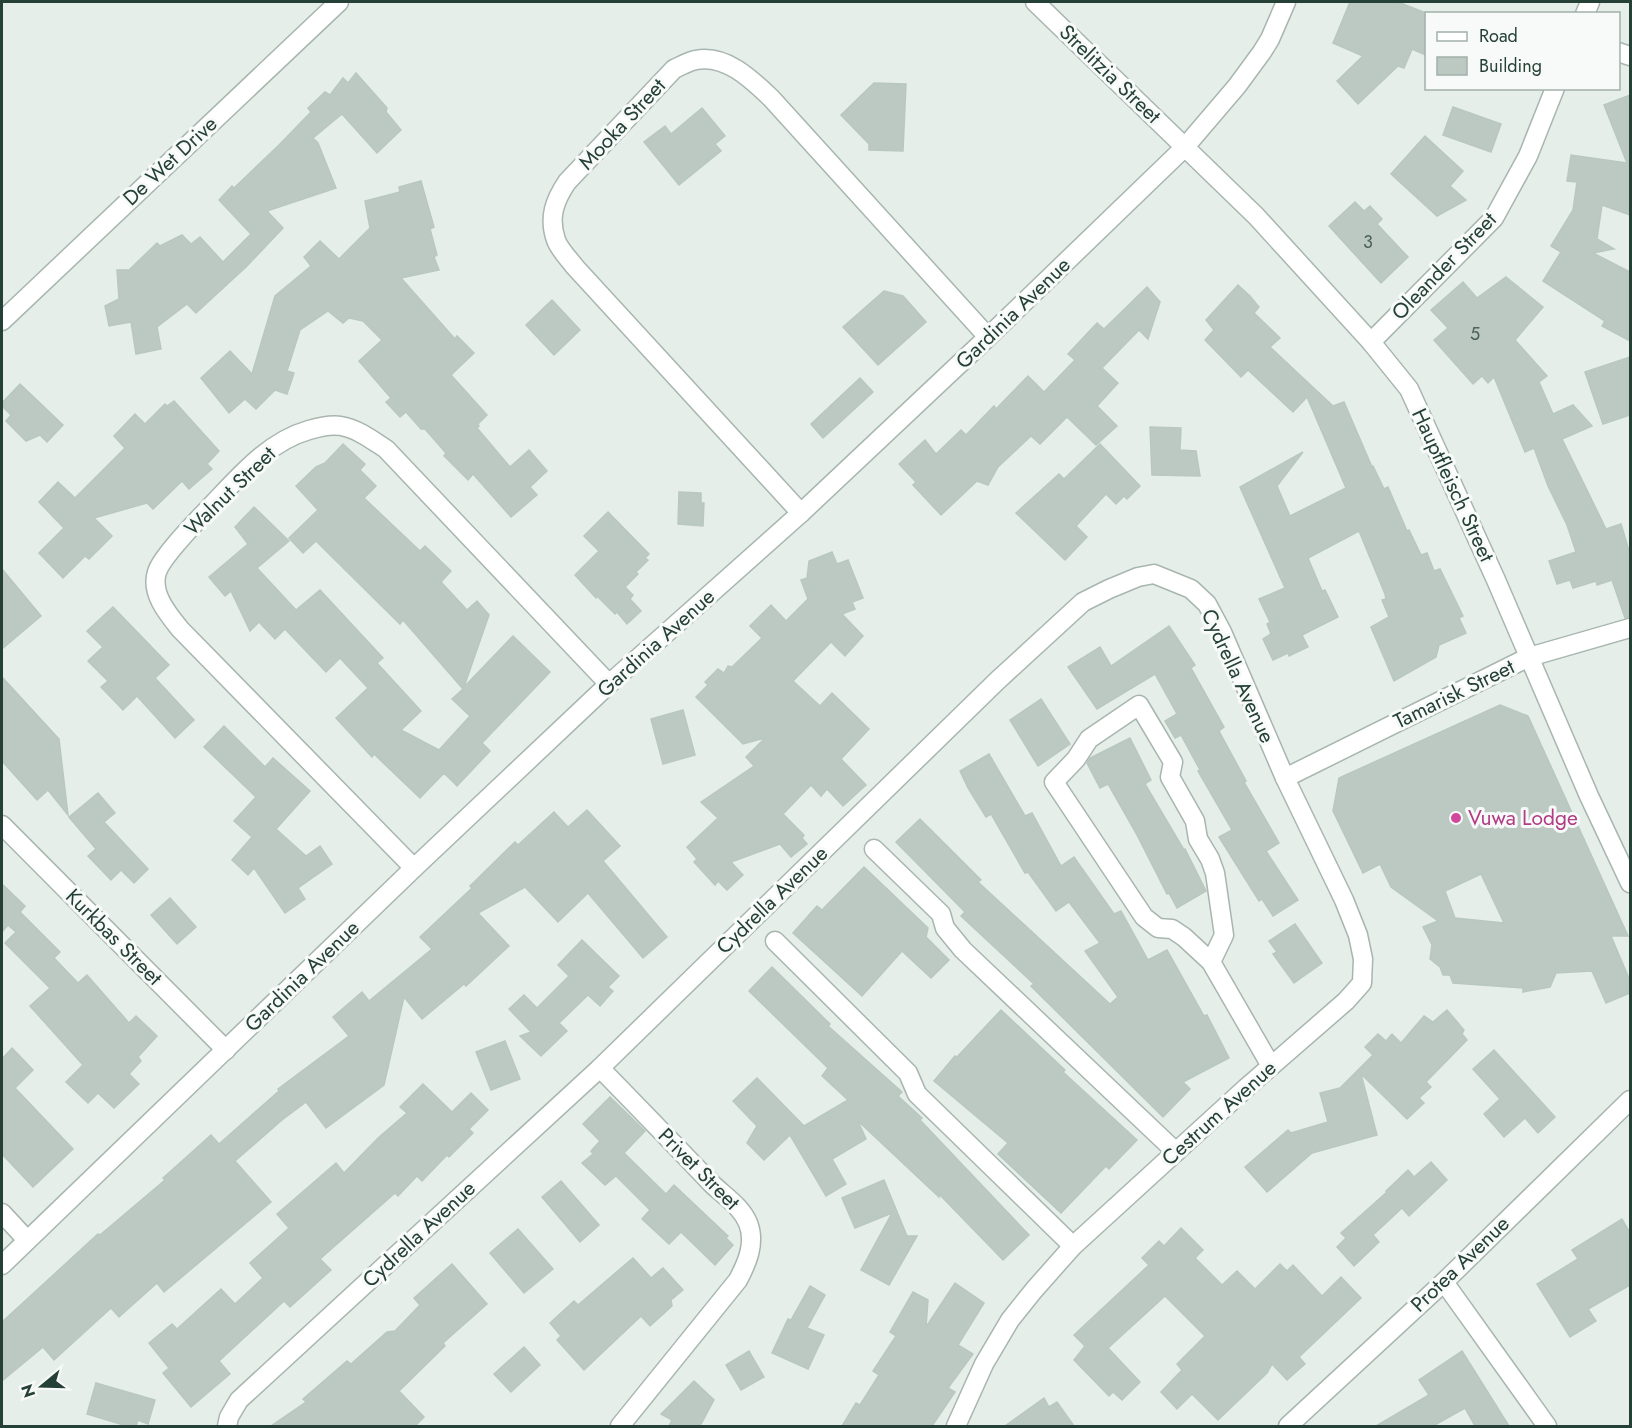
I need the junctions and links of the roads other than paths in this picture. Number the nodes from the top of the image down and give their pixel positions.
1 (339, 2) edge
2 (1035, 2) edge
3 (1286, 2) edge
4 (1554, 90) edge
5 (1185, 147) junction
6 (2, 321) edge
7 (988, 337) junction
8 (1371, 342) junction
9 (801, 513) junction
10 (1630, 628) edge
11 (1529, 657) junction
12 (609, 684) junction
13 (1285, 778) junction
14 (2, 825) edge
15 (874, 849) dead end
16 (414, 868) junction
17 (1630, 883) edge
18 (775, 941) dead end
19 (1211, 962) junction
20 (226, 1050) junction
21 (1271, 1066) junction
22 (600, 1068) junction
23 (1630, 1100) edge
24 (1176, 1152) junction
25 (2, 1213) edge
26 (27, 1240) junction
27 (1073, 1246) junction
28 (2, 1265) edge
29 (1444, 1282) junction
30 (227, 1426) edge
31 (620, 1426) edge
32 (956, 1426) edge
33 (1288, 1426) edge
34 (1547, 1426) edge

1 - 6 street, De Wet Drive
2 - 5 street, Strelitzia Street
3 - 5 street, Gardinia Avenue
4 - 8 street, Oleander Street
5 - 7 street, Gardinia Avenue
5 - 8 street, Hauptfleisch Street
7 - 9 street, Gardinia Avenue
7 - 9 street, Mooka Street
8 - 11 street, Hauptfleisch Street
9 - 12 street, Gardinia Avenue
10 - 11 street, Tamarisk Street
11 - 13 street, Tamarisk Street
11 - 17 street, Hauptfleisch Street
12 - 16 street, Gardinia Avenue
12 - 16 street, Walnut Street
13 - 21 street, Cestrum Avenue
13 - 22 street, Cydrella Avenue
14 - 20 street, Kurkbas Street
15 - 24 street
16 - 20 street, Gardinia Avenue
18 - 27 street
19 - 19 street
19 - 21 street
20 - 26 street, Gardinia Avenue
21 - 24 street, Cestrum Avenue
22 - 30 street, Cydrella Avenue
22 - 31 street, Privet Street
23 - 29 street, Protea Avenue
24 - 27 street, Cestrum Avenue
25 - 26 street
26 - 28 street, Gardinia Avenue
27 - 32 street, Cestrum Avenue
29 - 33 street, Protea Avenue
29 - 34 street

